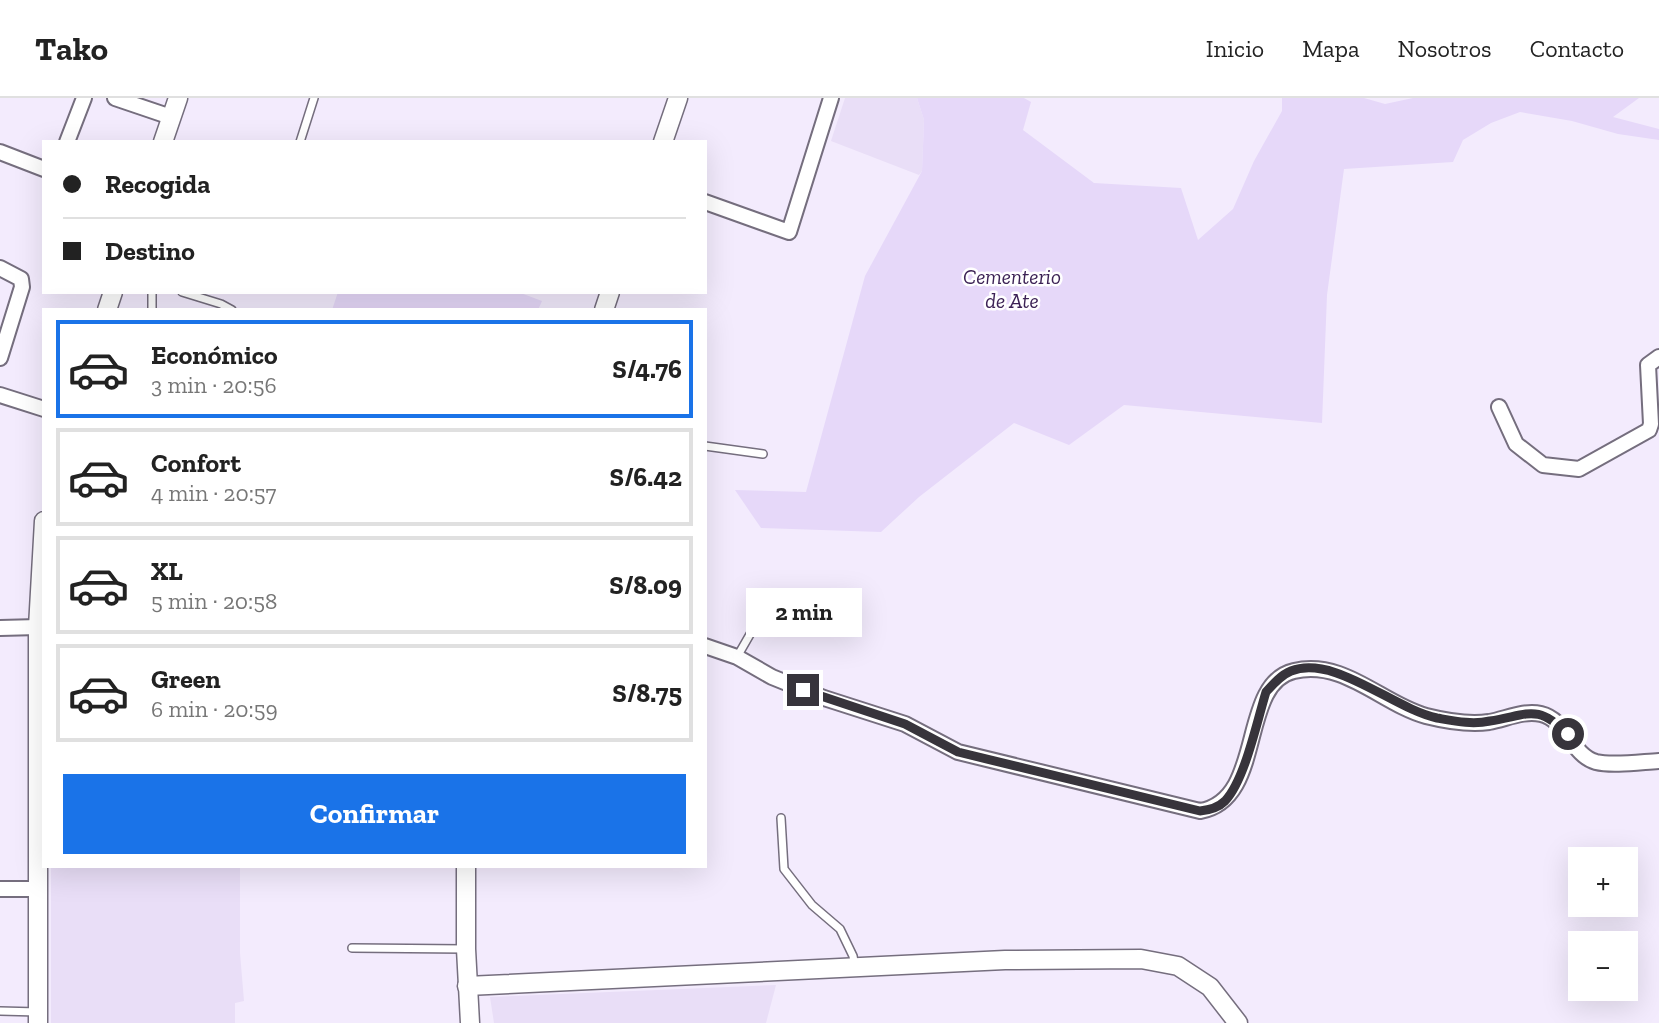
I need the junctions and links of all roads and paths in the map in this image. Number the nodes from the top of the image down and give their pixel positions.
1 (84, 98) edge
2 (115, 98) edge
3 (178, 98) edge
4 (313, 98) edge
5 (678, 98) edge
6 (831, 98) edge
7 (171, 117) junction
8 (68, 140) edge
9 (164, 140) edge
10 (301, 140) edge
11 (664, 140) edge
12 (0, 152) edge
13 (42, 168) edge
14 (707, 203) edge
15 (0, 268) edge
16 (188, 294) edge
17 (228, 308) edge
18 (1659, 357) edge
19 (0, 358) edge
20 (0, 395) edge
21 (1499, 407) dead end
22 (42, 409) edge
23 (707, 446) edge
24 (763, 454) dead end
25 (42, 556) edge
26 (793, 599) dead end
27 (38, 627) junction
28 (0, 628) edge
29 (707, 647) edge
30 (737, 657) junction
31 (1659, 761) edge
32 (781, 818) dead end
33 (466, 868) edge
34 (0, 889) edge
35 (38, 889) junction
36 (352, 947) dead end
37 (466, 949) junction
38 (855, 968) junction
39 (467, 986) junction
40 (0, 1012) edge
41 (38, 1017) edge
42 (470, 1023) edge
43 (1238, 1023) edge

1 - 8 street
2 - 7 street
3 - 7 street
4 - 10 lane
5 - 11 street
6 - 14 street
7 - 9 street
12 - 13 street
15 - 19 street
16 - 17 lane
18 - 21 street
20 - 22 street
23 - 24 lane
25 - 27 street
26 - 30 lane
27 - 28 street
27 - 35 street
29 - 30 street
30 - 31 street
32 - 38 lane
33 - 37 street
34 - 35 street
35 - 41 street
36 - 37 lane
37 - 39 street
38 - 39 street
38 - 43 street
39 - 42 street
40 - 41 lane

